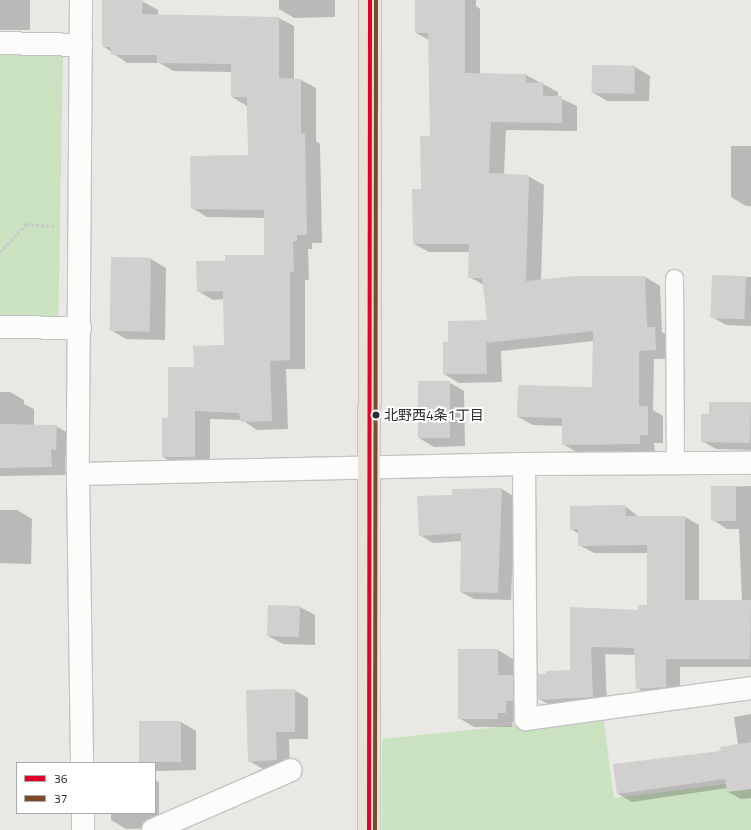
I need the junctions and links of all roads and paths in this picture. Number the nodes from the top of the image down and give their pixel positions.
1 (81, 0) edge
2 (370, 0) edge
3 (0, 43) edge
4 (81, 45) junction
5 (80, 225) junction
6 (0, 252) edge
7 (674, 278) dead end
8 (0, 327) edge
9 (80, 328) junction
10 (675, 463) junction
11 (751, 463) edge
12 (524, 464) junction
13 (371, 467) junction
14 (78, 474) junction
15 (751, 688) edge
16 (82, 762) edge
17 (291, 770) dead end
18 (83, 814) edge
19 (83, 830) edge
20 (153, 830) edge
21 (370, 830) edge

1 - 4 street
2 - 13 main road
3 - 4 street
4 - 5 street
5 - 6 path
5 - 9 street
7 - 10 lane
8 - 9 street
9 - 14 street
10 - 11 street
10 - 12 street
12 - 13 street
12 - 15 street
13 - 14 street
13 - 21 main road
14 - 16 street
17 - 20 street
18 - 19 street

